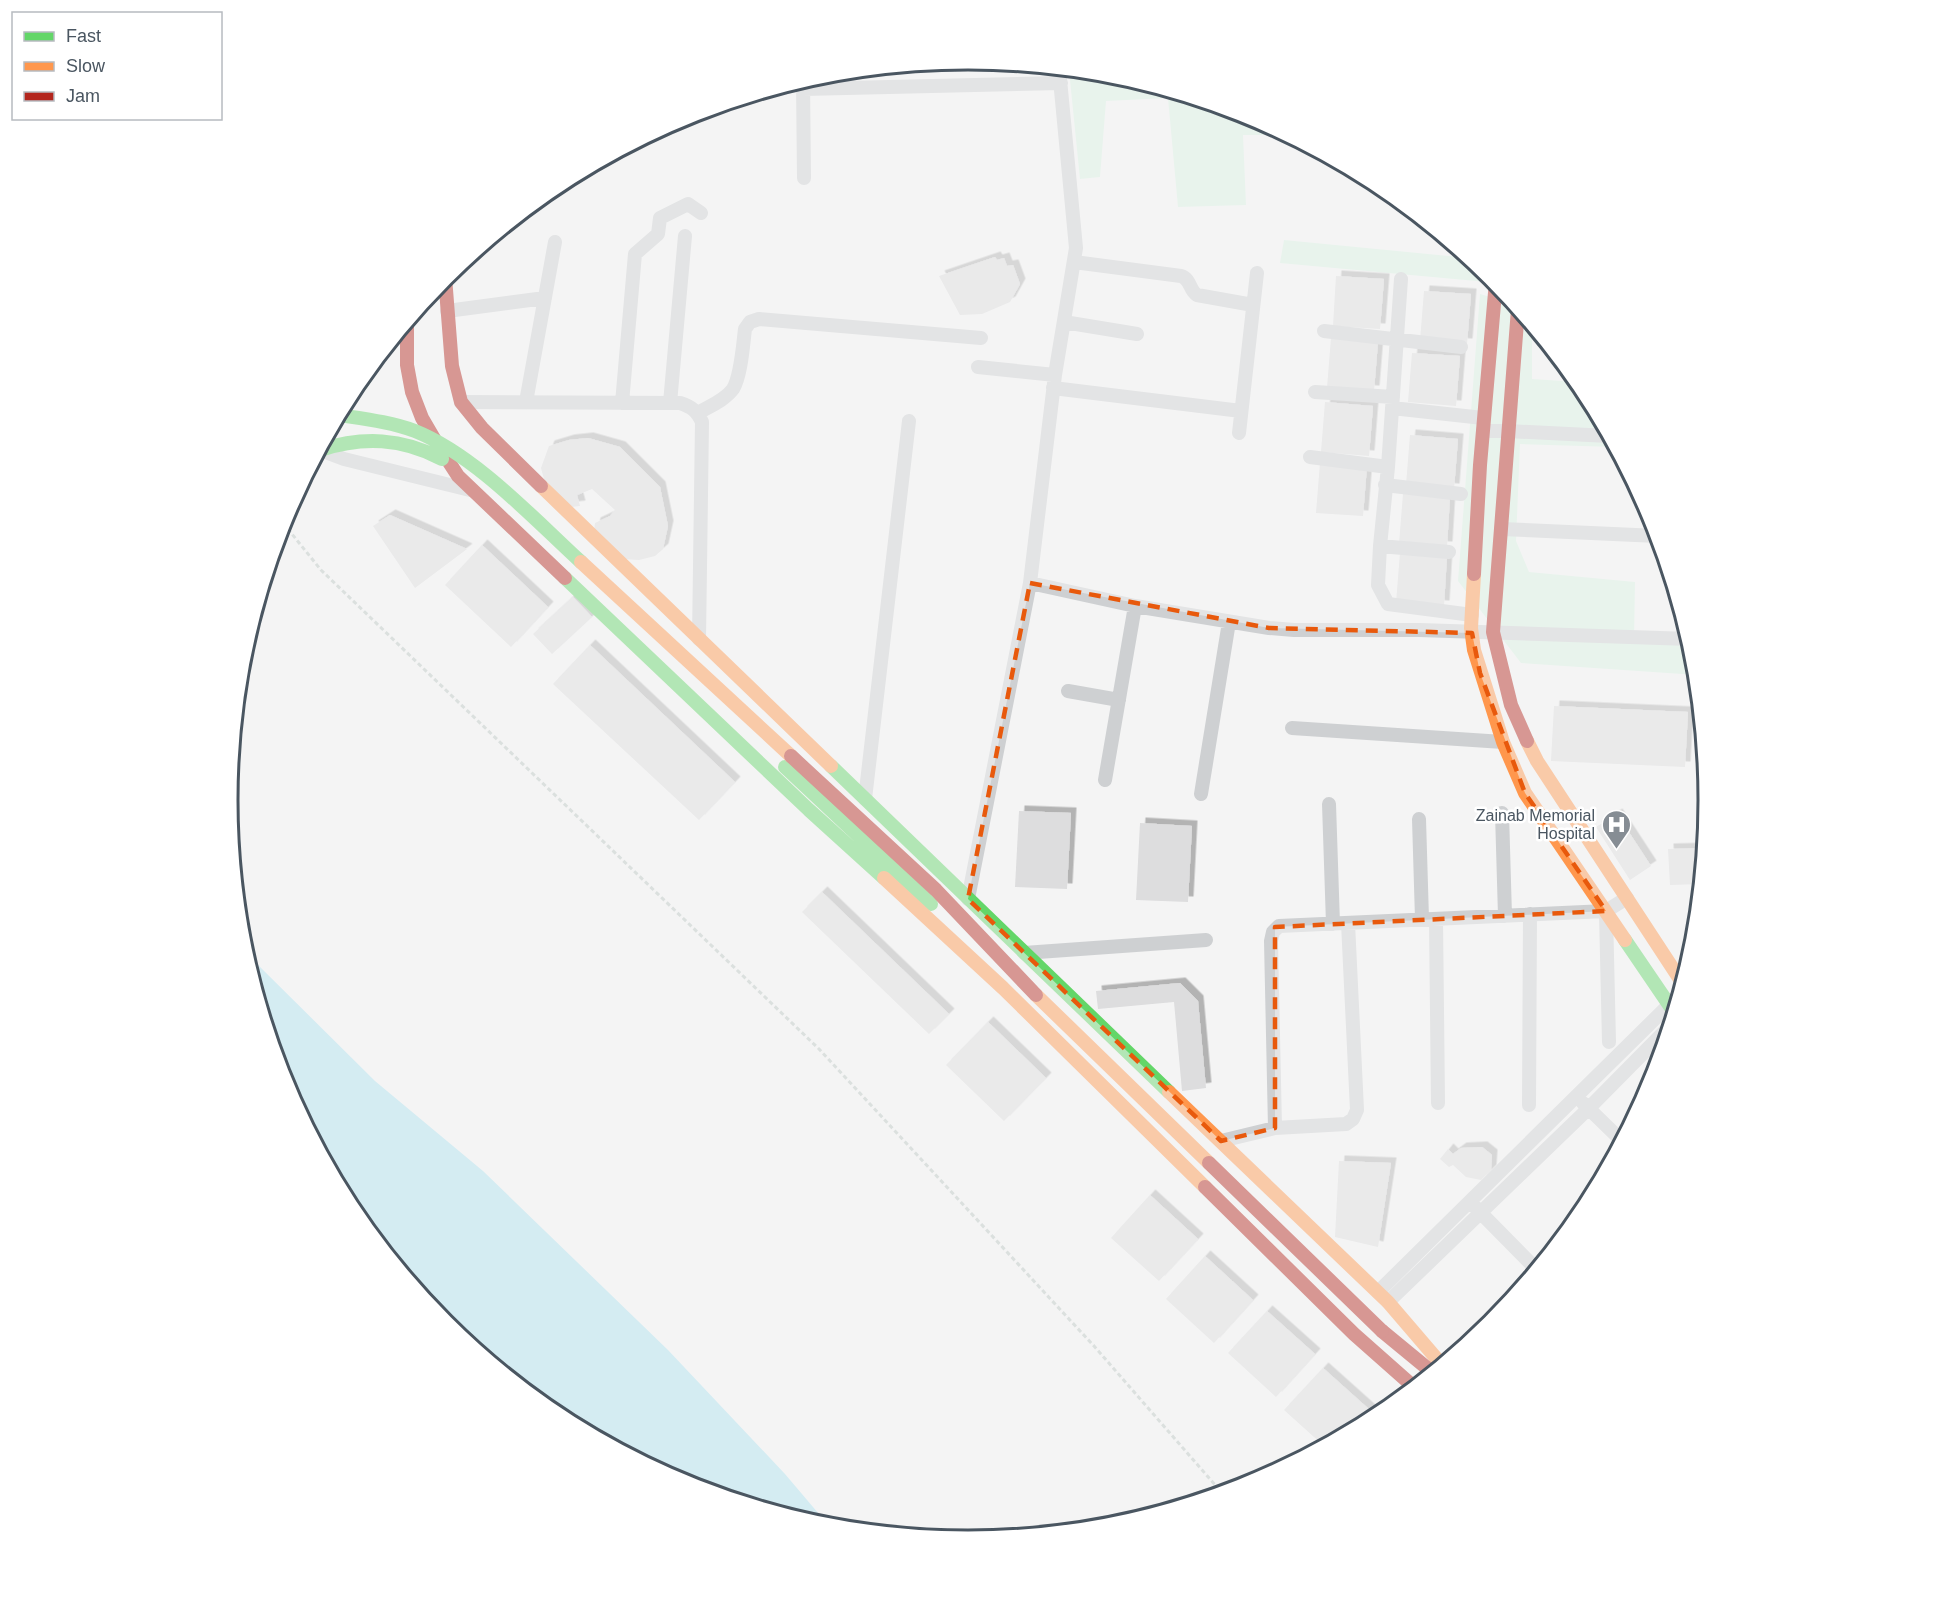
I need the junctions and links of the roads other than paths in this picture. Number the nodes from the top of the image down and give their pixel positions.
1 (1056, 76) edge
2 (1060, 76) edge
3 (832, 84) edge
4 (803, 90) edge
5 (804, 178) dead end
6 (701, 213) dead end
7 (685, 236) dead end
8 (555, 242) dead end
9 (1074, 262) junction
10 (1257, 273) dead end
11 (1401, 279) dead end
12 (445, 291) edge
13 (545, 298) junction
14 (1498, 298) edge
15 (1253, 305) junction
16 (447, 311) junction
17 (1517, 319) edge
18 (1064, 322) junction
19 (1324, 331) dead end
20 (1137, 334) dead end
21 (407, 335) edge
22 (981, 338) dead end
23 (1396, 340) junction
24 (1461, 347) dead end
25 (978, 367) dead end
26 (1054, 382) junction
27 (1315, 392) dead end
28 (461, 402) junction
29 (526, 402) junction
30 (622, 403) junction
31 (670, 403) junction
32 (1392, 403) junction
33 (1241, 411) junction
34 (698, 413) junction
35 (348, 416) edge
36 (909, 421) dead end
37 (1483, 424) junction
38 (1508, 430) junction
39 (1239, 434) dead end
40 (1601, 435) edge
41 (331, 446) edge
42 (327, 453) edge
43 (1310, 457) dead end
44 (1388, 467) junction
45 (1385, 485) junction
46 (472, 490) junction
47 (1461, 494) dead end
48 (1501, 529) junction
49 (1649, 536) edge
50 (1380, 546) junction
51 (1449, 552) dead end
52 (1030, 583) junction
53 (1135, 606) junction
54 (1472, 615) junction
55 (1229, 622) junction
56 (1493, 632) junction
57 (1472, 633) junction
58 (699, 639) junction
59 (1680, 639) edge
60 (1068, 692) dead end
61 (1119, 700) junction
62 (1292, 728) dead end
63 (1503, 742) junction
64 (1105, 780) dead end
65 (1201, 794) dead end
66 (865, 799) junction
67 (1329, 804) dead end
68 (1502, 813) dead end
69 (1419, 819) dead end
70 (1627, 898) junction
71 (968, 899) junction
72 (1606, 911) junction
73 (1530, 914) junction
74 (1505, 916) junction
75 (1429, 919) junction
76 (1348, 923) junction
77 (1333, 924) junction
78 (1206, 940) dead end
79 (1028, 956) junction
80 (979, 966) junction
81 (1677, 975) edge
82 (1003, 988) junction
83 (1671, 1000) edge
84 (1668, 1010) edge
85 (1659, 1037) edge
86 (1609, 1042) dead end
87 (1576, 1097) junction
88 (1438, 1103) dead end
89 (1529, 1105) dead end
90 (1588, 1109) junction
91 (1275, 1128) junction
92 (1616, 1136) edge
93 (1221, 1141) junction
94 (1474, 1207) junction
95 (1532, 1265) edge
96 (1383, 1297) junction
97 (1438, 1359) edge
98 (1427, 1368) edge
99 (1409, 1383) edge

1 - 3 street
2 - 9 street
4 - 5 street
6 - 30 street
7 - 31 street
8 - 13 street
9 - 15 street
9 - 18 street
10 - 15 street
11 - 23 street
12 - 16 main road
13 - 16 street
13 - 29 street
14 - 37 main road
15 - 33 street
16 - 28 main road
17 - 38 main road
18 - 20 street
18 - 26 street
19 - 23 street
21 - 46 main road
22 - 34 street
23 - 24 street
23 - 32 street
25 - 26 street
26 - 33 street
26 - 52 street
27 - 32 street
28 - 29 street
28 - 58 main road
29 - 30 street
30 - 31 street
31 - 34 street
32 - 37 street
32 - 44 street
33 - 39 street
34 - 58 street
35 - 98 main road, bridge
36 - 66 street
37 - 38 street
37 - 54 main road
38 - 40 street
38 - 48 main road
41 - 80 main road, bridge
42 - 46 street
43 - 44 street
44 - 45 street
45 - 47 street
45 - 50 street
46 - 80 main road
48 - 49 street
48 - 56 main road
50 - 51 street
50 - 54 street
52 - 53 street
52 - 71 street
53 - 55 street
53 - 61 street
54 - 57 main road
55 - 57 street
55 - 65 street
56 - 57 street
56 - 59 street
56 - 70 main road
57 - 63 main road
58 - 66 main road
60 - 61 street
61 - 64 street
62 - 63 street
63 - 72 main road
66 - 71 main road
67 - 77 street
68 - 74 street
69 - 75 street
70 - 72 street
70 - 81 main road
71 - 79 main road
72 - 73 street
72 - 83 main road
72 - 86 street
73 - 74 street
73 - 89 street
74 - 75 street
75 - 76 street
75 - 88 street
76 - 77 street
76 - 91 street
77 - 91 street
78 - 79 street
79 - 82 main road
79 - 93 main road
80 - 82 main road
82 - 99 main road
84 - 87 street
85 - 90 street
87 - 90 street
87 - 94 street
90 - 92 street
90 - 94 street
91 - 93 street
93 - 96 main road
94 - 95 street
94 - 96 street
96 - 97 main road

